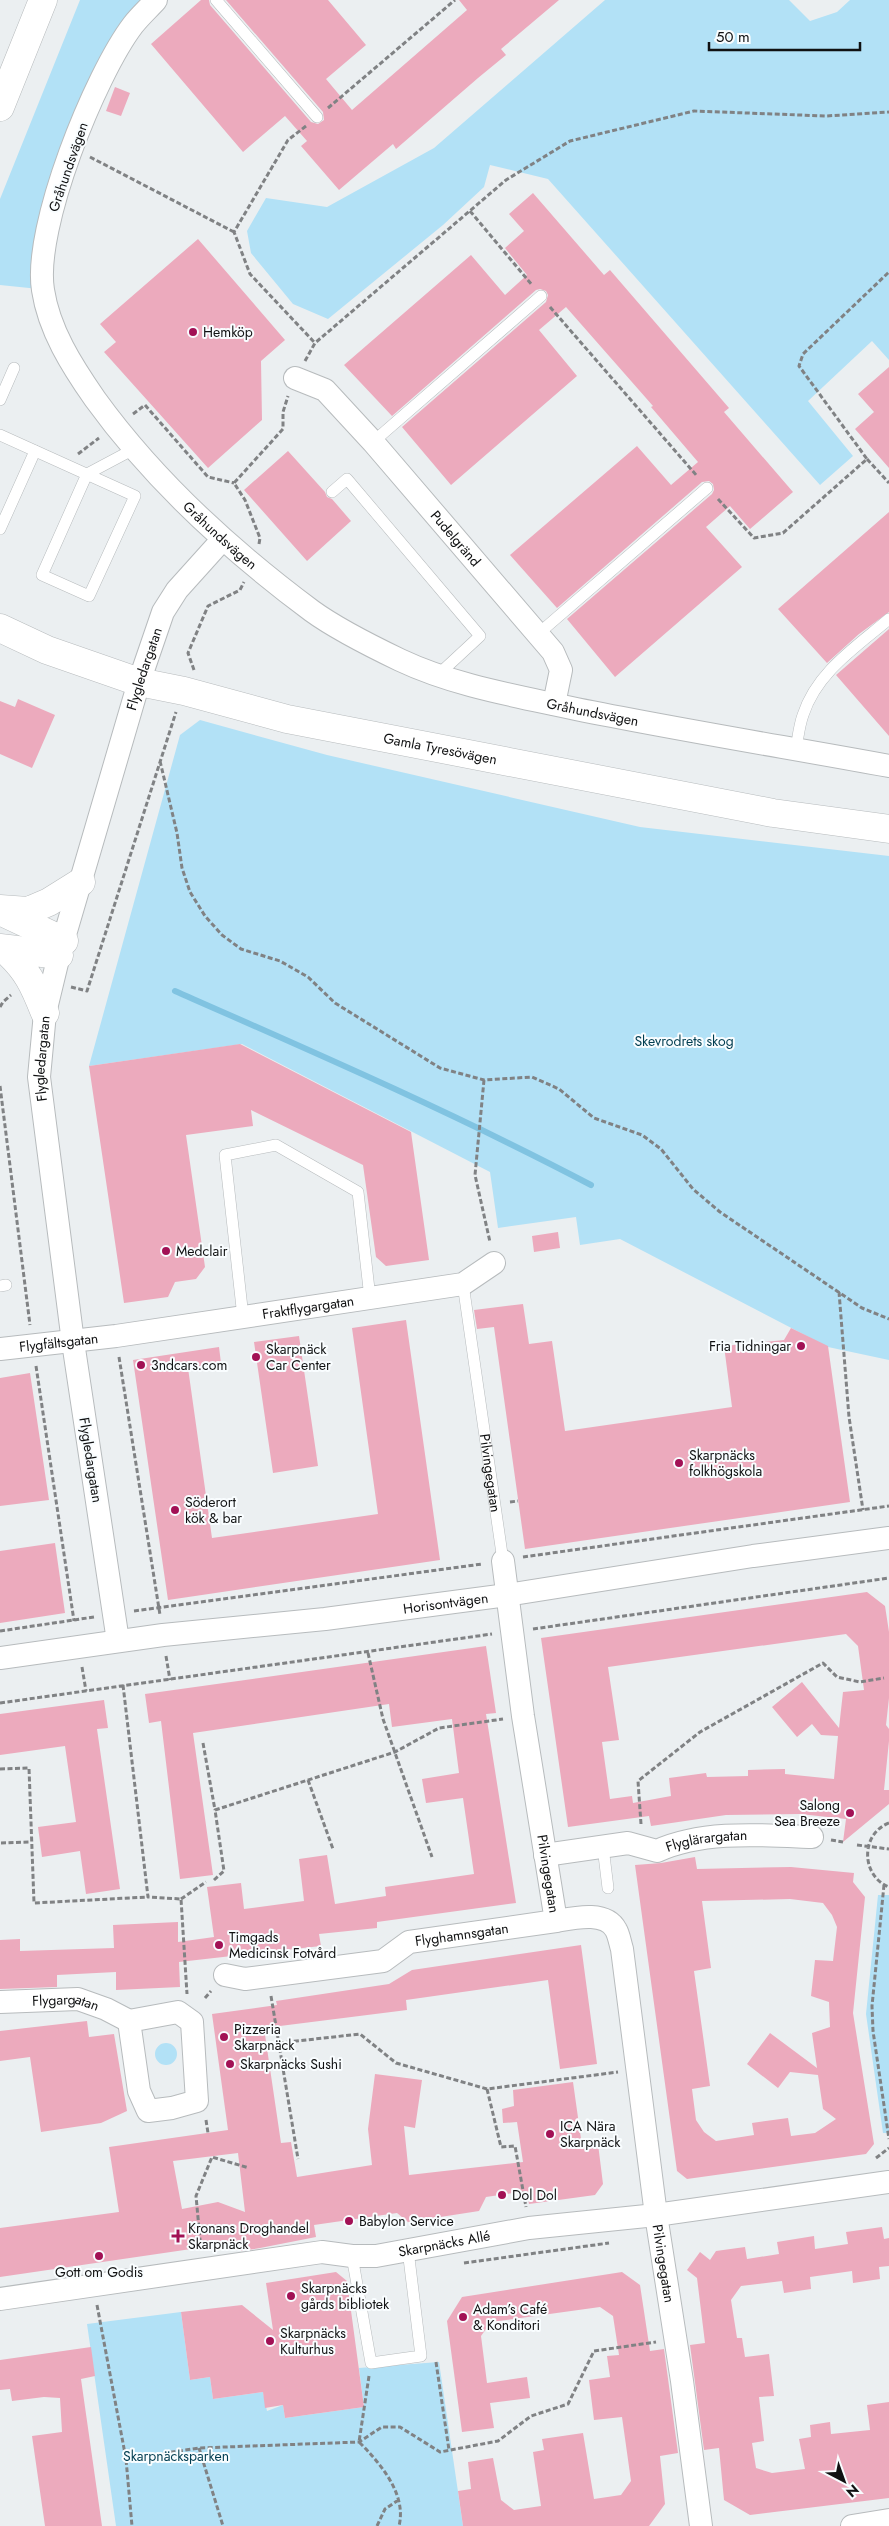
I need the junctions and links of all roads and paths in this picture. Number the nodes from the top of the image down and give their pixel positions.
1 (43, 0) edge
2 (156, 0) edge
3 (216, 0) edge
4 (455, 0) edge
5 (0, 107) edge
6 (889, 112) edge
7 (317, 117) junction
8 (72, 148) junction
9 (470, 211) junction
10 (234, 232) junction
11 (889, 272) edge
12 (541, 296) junction
13 (316, 343) junction
14 (14, 368) dead end
15 (295, 378) junction
16 (0, 400) edge
17 (0, 435) edge
18 (373, 442) junction
19 (134, 448) junction
20 (35, 450) junction
21 (867, 459) junction
22 (87, 474) junction
23 (889, 483) edge
24 (707, 488) junction
25 (332, 492) dead end
26 (0, 529) edge
27 (222, 540) junction
28 (253, 564) junction
29 (889, 618) edge
30 (0, 628) edge
31 (538, 634) junction
32 (439, 674) junction
33 (189, 681) junction
34 (139, 682) junction
35 (554, 704) junction
36 (796, 749) junction
37 (160, 760) junction
38 (889, 766) edge
39 (889, 829) edge
40 (81, 882) junction
41 (0, 910) edge
42 (2, 948) edge
43 (61, 948) junction
44 (87, 991) dead end
45 (45, 1013) junction
46 (484, 1080) junction
47 (0, 1086) edge
48 (494, 1263) joint
49 (463, 1284) junction
50 (839, 1291) junction
51 (370, 1298) junction
52 (243, 1317) junction
53 (889, 1319) edge
54 (116, 1336) junction
55 (73, 1342) junction
56 (32, 1345) junction
57 (0, 1349) edge
58 (889, 1506) edge
59 (863, 1510) junction
60 (889, 1538) edge
61 (502, 1561) junction
62 (506, 1595) junction
63 (159, 1608) junction
64 (114, 1614) junction
65 (74, 1620) junction
66 (0, 1631) edge
67 (163, 1635) junction
68 (118, 1641) junction
69 (78, 1647) junction
70 (368, 1653) dead end
71 (0, 1658) edge
72 (884, 1678) dead end
73 (123, 1685) junction
74 (86, 1691) junction
75 (0, 1703) edge
76 (523, 1716) junction
77 (203, 1743) dead end
78 (395, 1752) junction
79 (0, 1769) edge
80 (308, 1780) junction
81 (215, 1810) junction
82 (889, 1823) edge
83 (812, 1838) dead end
84 (1, 1842) edge
85 (32, 1842) junction
86 (628, 1843) junction
87 (857, 1845) dead end
88 (603, 1847) junction
89 (868, 1847) junction
90 (333, 1848) dead end
91 (889, 1849) edge
92 (545, 1855) junction
93 (432, 1857) dead end
94 (214, 1880) dead end
95 (206, 1882) dead end
96 (884, 1885) junction
97 (889, 1887) edge
98 (608, 1888) dead end
99 (148, 1897) junction
100 (181, 1898) junction
101 (556, 1920) junction
102 (225, 1975) dead end
103 (268, 1976) junction
104 (187, 2001) dead end
105 (0, 2002) edge
106 (129, 2021) junction
107 (279, 2043) junction
108 (637, 2070) junction
109 (488, 2089) junction
110 (884, 2108) junction
111 (889, 2109) edge
112 (206, 2120) dead end
113 (208, 2133) dead end
114 (889, 2139) edge
115 (889, 2148) edge
116 (876, 2158) dead end
117 (298, 2159) dead end
118 (249, 2168) dead end
119 (889, 2182) edge
120 (656, 2215) junction
121 (529, 2228) junction
122 (618, 2242) dead end
123 (408, 2250) junction
124 (352, 2256) junction
125 (461, 2264) dead end
126 (203, 2271) junction
127 (93, 2286) junction
128 (0, 2300) edge
129 (662, 2341) dead end
130 (435, 2355) dead end
131 (371, 2363) junction
132 (359, 2442) junction
133 (199, 2448) junction
134 (449, 2450) junction
135 (126, 2459) junction
136 (400, 2499) junction
137 (889, 2520) edge
138 (132, 2526) edge
139 (222, 2526) edge
140 (378, 2526) edge
141 (398, 2526) edge
142 (701, 2526) edge
143 (852, 2526) edge

1 - 5 main road
2 - 8 street, Gråhundsvägen
3 - 7 lane
4 - 7 path
6 - 9 path
7 - 10 path
8 - 10 path
8 - 19 street, Gråhundsvägen
9 - 12 path
9 - 13 path
10 - 13 path
11 - 21 path
12 - 18 lane
12 - 24 path
13 - 15 path
14 - 16 lane
15 - 18 street, Pudelgränd
15 - 28 path
17 - 20 lane
18 - 31 street, Pudelgränd
19 - 22 lane
19 - 27 street, Gråhundsvägen
20 - 22 lane
20 - 26 lane
21 - 23 path
21 - 24 path
22 - 22 lane
24 - 31 lane
25 - 32 lane
27 - 28 street, Gråhundsvägen
27 - 34 street, Flygledargatan
28 - 32 street, Gråhundsvägen
28 - 33 path
29 - 36 lane
30 - 34 main road, Gamla Tyresövägen
31 - 35 street, Pudelgränd
32 - 35 street, Gråhundsvägen
33 - 34 main road, Gamla Tyresövägen
33 - 37 path
33 - 39 main road, Gamla Tyresövägen
34 - 40 street, Flygledargatan
35 - 36 street, Gråhundsvägen
36 - 38 street, Gråhundsvägen
37 - 44 path
37 - 46 path
40 - 41 main road
40 - 43 street, Flygledargatan
41 - 43 main road
42 - 43 main road
42 - 45 main road
43 - 45 street, Flygledargatan
45 - 55 street, Flygledargatan
46 - 48 path
46 - 50 path
47 - 56 path
48 - 49 street, Fraktflygargatan
49 - 51 street, Fraktflygargatan
49 - 61 lane, Pilvingegatan
50 - 53 path
50 - 59 path
51 - 52 street, Fraktflygargatan
51 - 52 lane
52 - 54 street, Fraktflygargatan
54 - 55 street, Flygfältsgatan
54 - 63 path
55 - 56 street, Flygfältsgatan
55 - 64 street, Flygledargatan
56 - 57 street, Flygfältsgatan
56 - 65 path
58 - 59 path
59 - 61 path
60 - 62 street, Horisontvägen
61 - 62 street, Pilvingegatan
61 - 63 path
62 - 67 street, Horisontvägen
62 - 76 street, Pilvingegatan
63 - 64 path
63 - 67 path
64 - 65 path
64 - 68 street, Flygledargatan
65 - 66 path
65 - 69 path
67 - 68 street, Horisontvägen
67 - 73 path
68 - 69 street, Horisontvägen
69 - 71 street, Horisontvägen
69 - 74 path
70 - 78 path
72 - 86 path
73 - 74 path
73 - 99 path
74 - 75 path
76 - 78 path
76 - 92 street, Pilvingegatan
77 - 81 path
78 - 80 path
78 - 93 path
79 - 85 path
80 - 81 path
80 - 90 path
81 - 94 path
82 - 89 path
83 - 86 street, Flyglärargatan
84 - 85 path
85 - 99 path
86 - 88 street, Flyglärargatan
87 - 89 path
88 - 92 street, Flyglärargatan
88 - 98 lane
89 - 91 path
89 - 96 path
92 - 101 street, Pilvingegatan
95 - 100 path
96 - 97 path
96 - 110 path
99 - 100 path
100 - 104 path
101 - 103 street, Flyghamnsgatan
101 - 108 street, Pilvingegatan
102 - 103 street, Flyghamnsgatan
103 - 107 path
105 - 106 street, Flygargatan
106 - 106 street
107 - 109 path
107 - 117 path
108 - 109 path
108 - 120 street, Pilvingegatan
109 - 121 path
110 - 111 path
110 - 114 path
112 - 113 path
115 - 116 path
118 - 126 path
119 - 120 street, Skarpnäcks Allé
120 - 121 street, Skarpnäcks Allé
120 - 142 street, Pilvingegatan
121 - 123 street, Skarpnäcks Allé
122 - 125 path
123 - 124 street, Skarpnäcks Allé
123 - 131 lane
124 - 126 street, Skarpnäcks Allé
124 - 131 lane
126 - 127 street, Skarpnäcks Allé
127 - 128 street, Skarpnäcks Allé
127 - 135 path
129 - 134 path
130 - 134 path
131 - 132 path
132 - 133 path
132 - 134 path
132 - 136 path
133 - 135 path
133 - 139 path
135 - 138 path
136 - 140 path
136 - 141 path
137 - 143 street

